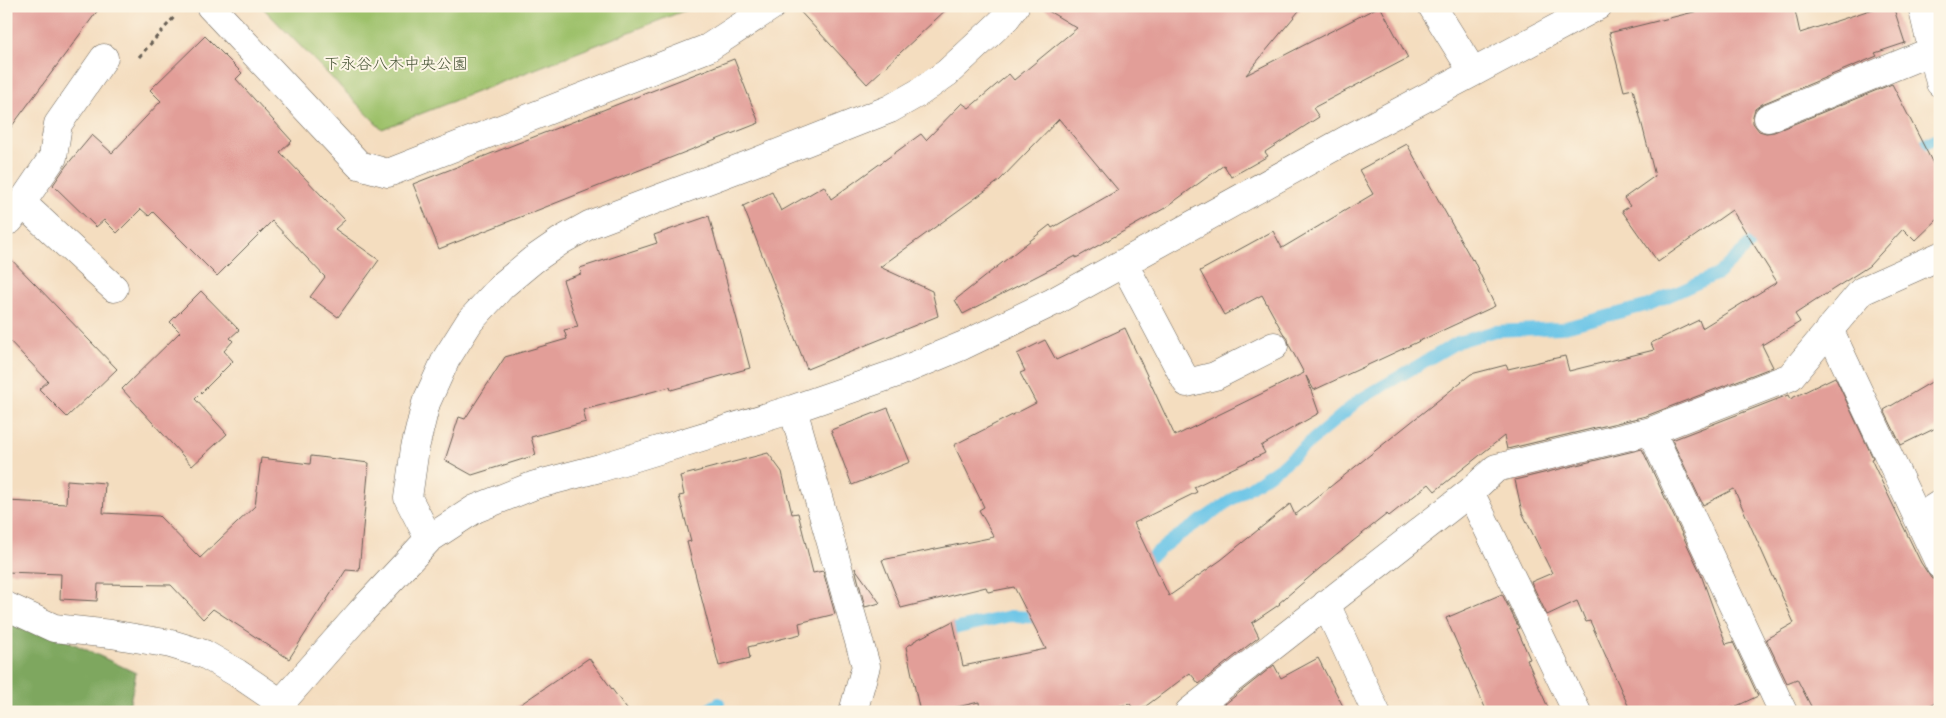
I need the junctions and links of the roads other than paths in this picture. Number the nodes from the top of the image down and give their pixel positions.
1 (210, 6) edge
2 (772, 6) edge
3 (1015, 6) edge
4 (1432, 6) edge
5 (1598, 6) edge
6 (1922, 6) edge
7 (1932, 51) junction
8 (104, 58) dead end
9 (1473, 72) junction
10 (1940, 83) edge
11 (1768, 118) dead end
12 (14, 212) edge
13 (1940, 256) edge
14 (1124, 264) junction
15 (114, 288) dead end
16 (1829, 329) junction
17 (1274, 346) dead end
18 (793, 409) junction
19 (1651, 431) junction
20 (1470, 492) junction
21 (1929, 511) edge
22 (429, 540) junction
23 (1940, 566) edge
24 (1326, 604) junction
25 (6, 606) edge
26 (277, 707) edge
27 (852, 712) edge
28 (1189, 712) edge
29 (1376, 712) edge
30 (1577, 712) edge
31 (1783, 712) edge

1 - 2 street
3 - 22 street
4 - 9 street
5 - 9 street
6 - 7 street
7 - 10 street
7 - 11 street
8 - 12 street
9 - 14 street
12 - 15 street
13 - 16 street
14 - 17 street
14 - 18 street
16 - 19 street
16 - 21 street
18 - 22 street
18 - 27 street
19 - 20 street
19 - 31 street
20 - 24 street
20 - 30 street
21 - 23 street
22 - 26 street
24 - 28 street
24 - 29 street
25 - 26 street

